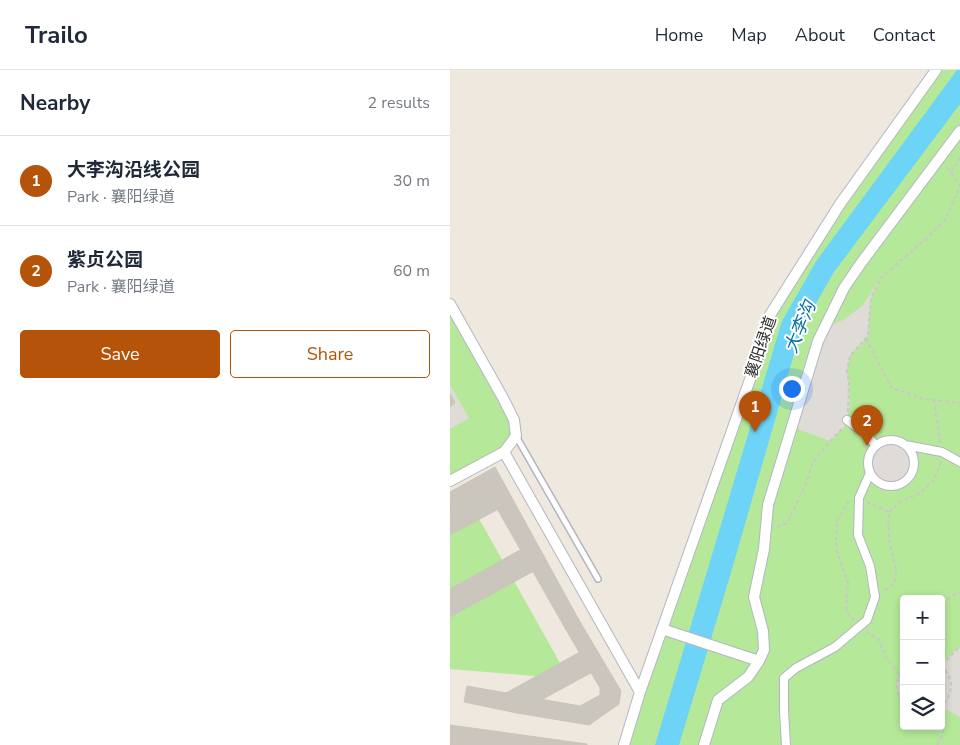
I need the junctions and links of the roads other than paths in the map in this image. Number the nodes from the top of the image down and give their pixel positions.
1 (936, 70) edge
2 (960, 131) edge
3 (450, 304) edge
4 (847, 420) road end
5 (516, 436) junction
6 (904, 445) junction
7 (876, 446) junction
8 (504, 452) junction
9 (960, 462) edge
10 (870, 473) junction
11 (450, 482) edge
12 (598, 579) dead end
13 (665, 630) junction
14 (760, 661) junction
15 (640, 692) junction
16 (624, 745) edge
17 (704, 745) edge
18 (786, 745) edge

1 - 13 street, 襄阳绿道
2 - 14 street
3 - 5 street
4 - 7 street
5 - 8 street
5 - 12 lane
6 - 7 street
6 - 9 street
6 - 10 street
7 - 10 street
8 - 11 street
8 - 15 street
10 - 18 street
13 - 14 street
13 - 15 street, 襄阳绿道
14 - 17 street
15 - 16 street, 襄阳绿道

